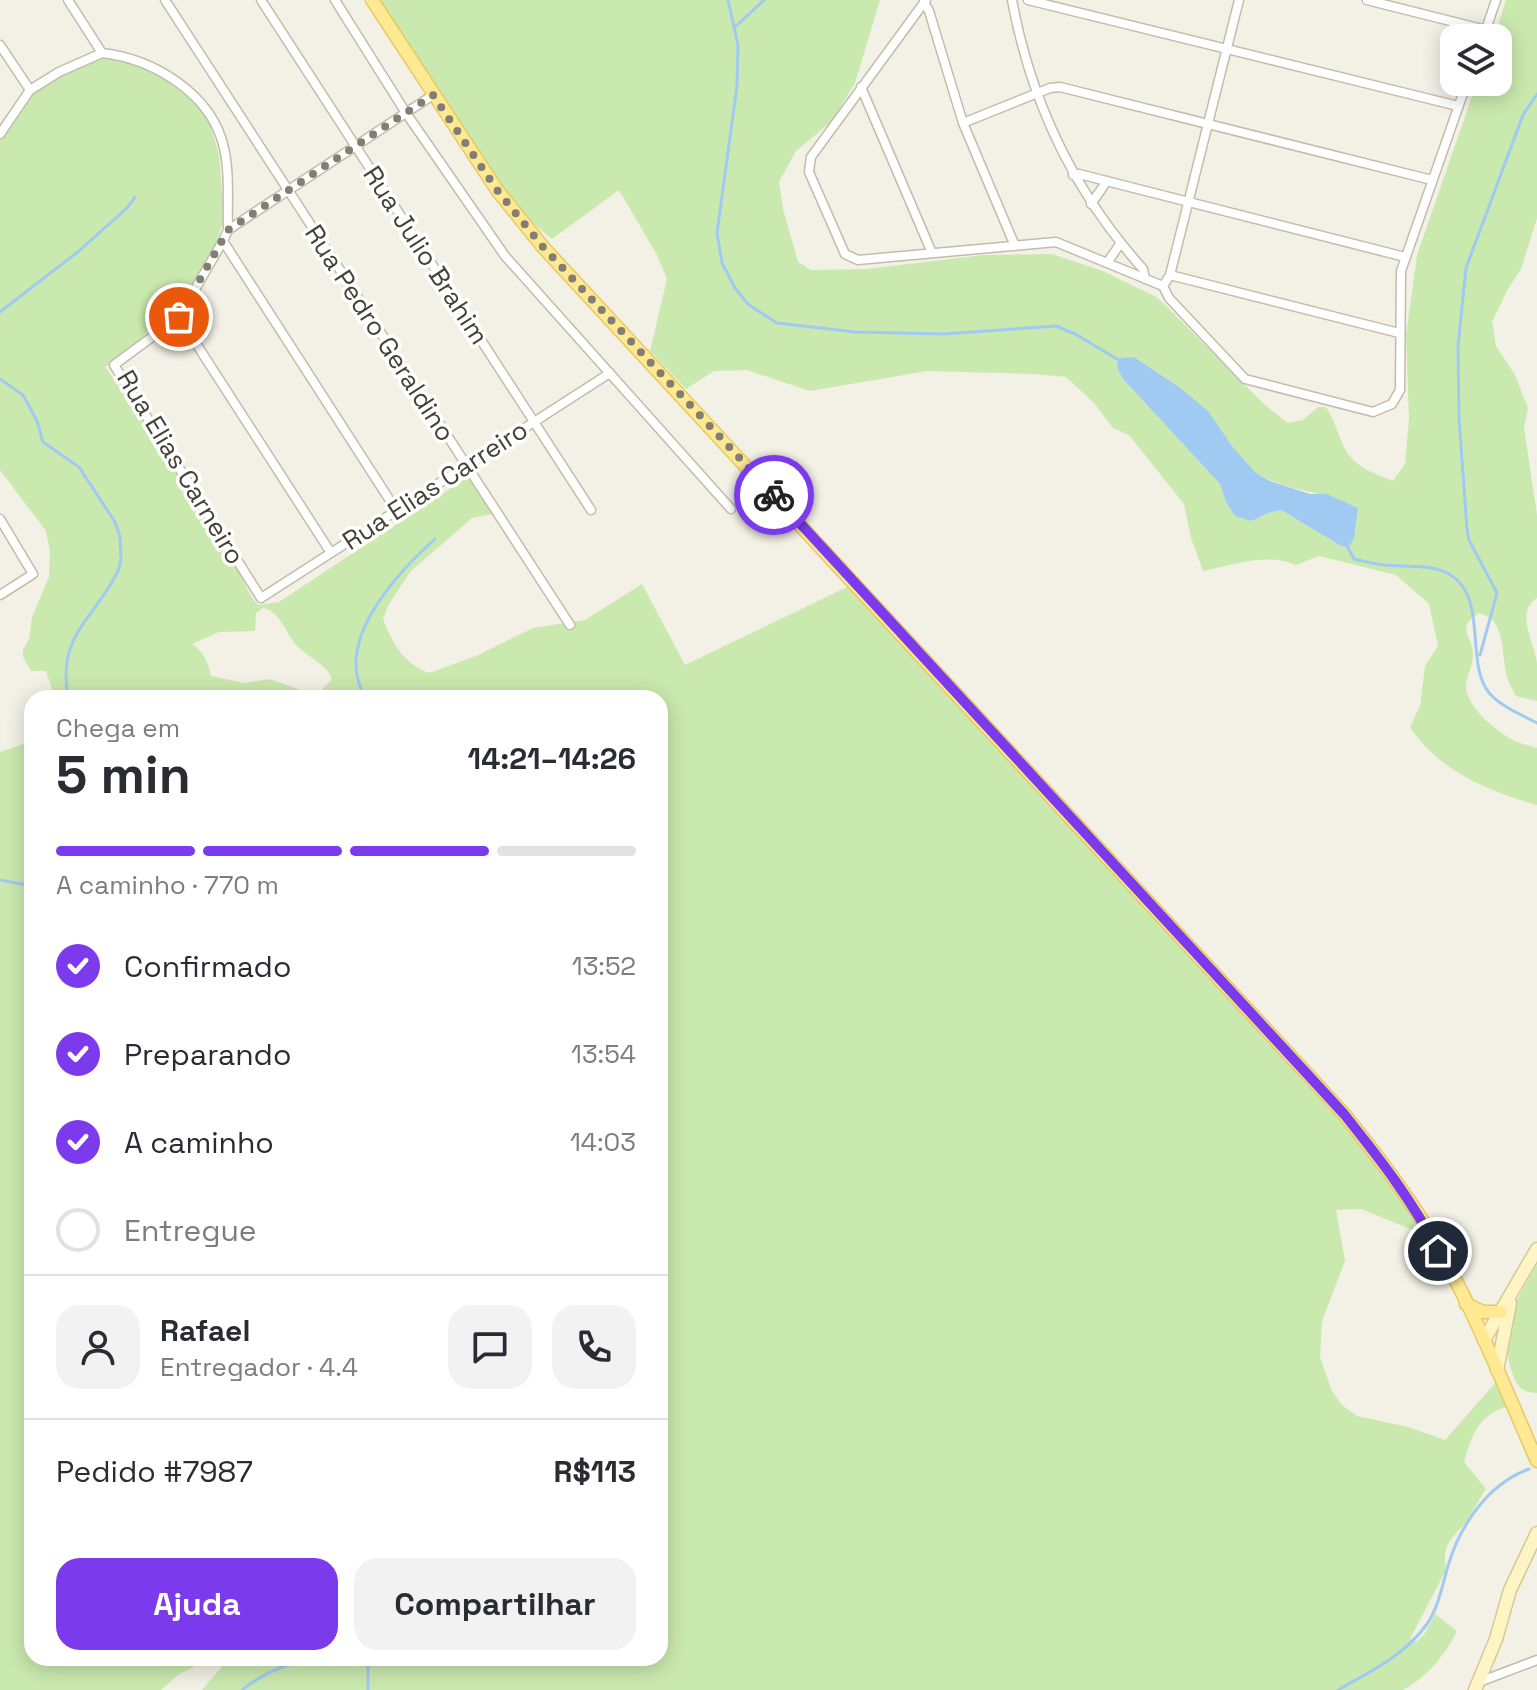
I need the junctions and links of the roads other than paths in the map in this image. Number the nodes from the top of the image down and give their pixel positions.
1 (68, 0) edge
2 (165, 0) edge
3 (261, 0) edge
4 (335, 0) edge
5 (372, 0) edge
6 (1012, 0) edge
7 (1028, 0) edge
8 (1239, 0) edge
9 (1367, 0) edge
10 (1496, 0) edge
11 (925, 1) edge
12 (1450, 24) edge
13 (1488, 24) edge
14 (0, 45) edge
15 (1227, 49) junction
16 (102, 53) junction
17 (861, 87) junction
18 (30, 90) junction
19 (433, 95) junction
20 (1036, 95) junction
21 (1462, 96) edge
22 (1458, 106) junction
23 (406, 113) junction
24 (963, 123) junction
25 (1208, 124) junction
26 (0, 134) edge
27 (356, 146) junction
28 (1073, 175) junction
29 (1432, 180) junction
30 (1107, 181) junction
31 (287, 190) junction
32 (1188, 202) junction
33 (1091, 204) junction
34 (228, 230) junction
35 (223, 241) junction
36 (1120, 244) junction
37 (1015, 246) junction
38 (932, 253) junction
39 (1405, 257) junction
40 (1107, 263) junction
41 (1170, 275) junction
42 (1145, 279) junction
43 (1163, 286) junction
44 (179, 317) junction
45 (1399, 333) junction
46 (610, 373) junction
47 (534, 422) junction
48 (465, 466) junction
49 (731, 509) dead end
50 (396, 510) junction
51 (591, 510) dead end
52 (0, 519) edge
53 (4, 532) edge
54 (331, 553) junction
55 (0, 595) edge
56 (261, 598) joint
57 (570, 625) dead end
58 (1537, 1249) edge
59 (1512, 1296) junction
60 (1466, 1304) junction
61 (1501, 1312) junction
62 (1484, 1340) junction
63 (1497, 1370) junction
64 (1537, 1461) edge
65 (1537, 1533) edge
66 (1537, 1660) edge
67 (1477, 1686) edge

1 - 16 street
2 - 31 street, Rua Pedro Geraldino
3 - 27 street, Rua Julio Brahim
4 - 23 street
5 - 19 main road
6 - 20 street
7 - 15 street
8 - 15 street
9 - 12 street
10 - 13 street
11 - 17 street
11 - 24 street
14 - 18 street
15 - 22 street
15 - 25 street
16 - 18 street
16 - 34 street
17 - 38 street
17 - 38 street
18 - 26 street
19 - 23 street
19 - 60 main road
20 - 24 street
20 - 25 street
20 - 28 street
21 - 22 street
22 - 29 street
23 - 27 street
23 - 46 street
24 - 37 street
25 - 29 street
25 - 32 street
27 - 31 street
27 - 47 street, Rua Julio Brahim
28 - 30 street
28 - 33 street
29 - 39 street
30 - 32 street
30 - 33 street
31 - 34 street
31 - 48 street, Rua Pedro Geraldino
32 - 39 street
32 - 41 street
33 - 36 street
34 - 35 street, Rua Elias Carneiro
35 - 44 street, Rua Elias Carneiro
35 - 50 street
36 - 40 street
36 - 42 street
37 - 38 street
37 - 40 street
39 - 45 street
40 - 42 street
41 - 43 street
41 - 45 street
42 - 43 street
43 - 45 street
44 - 54 street
44 - 56 street, Rua Elias Carneiro
46 - 47 street, Rua Elias Carreiro
46 - 49 street
47 - 48 street, Rua Elias Carreiro
47 - 51 street, Rua Julio Brahim
48 - 50 street, Rua Elias Carreiro
48 - 57 street, Rua Pedro Geraldino
50 - 54 street, Rua Elias Carreiro
52 - 53 street
53 - 55 street
54 - 56 street, Rua Elias Carreiro
58 - 59 street
59 - 61 street
59 - 63 street
60 - 61 main road
60 - 62 main road
61 - 62 street
62 - 63 main road
63 - 64 main road
65 - 67 street
66 - 67 street

